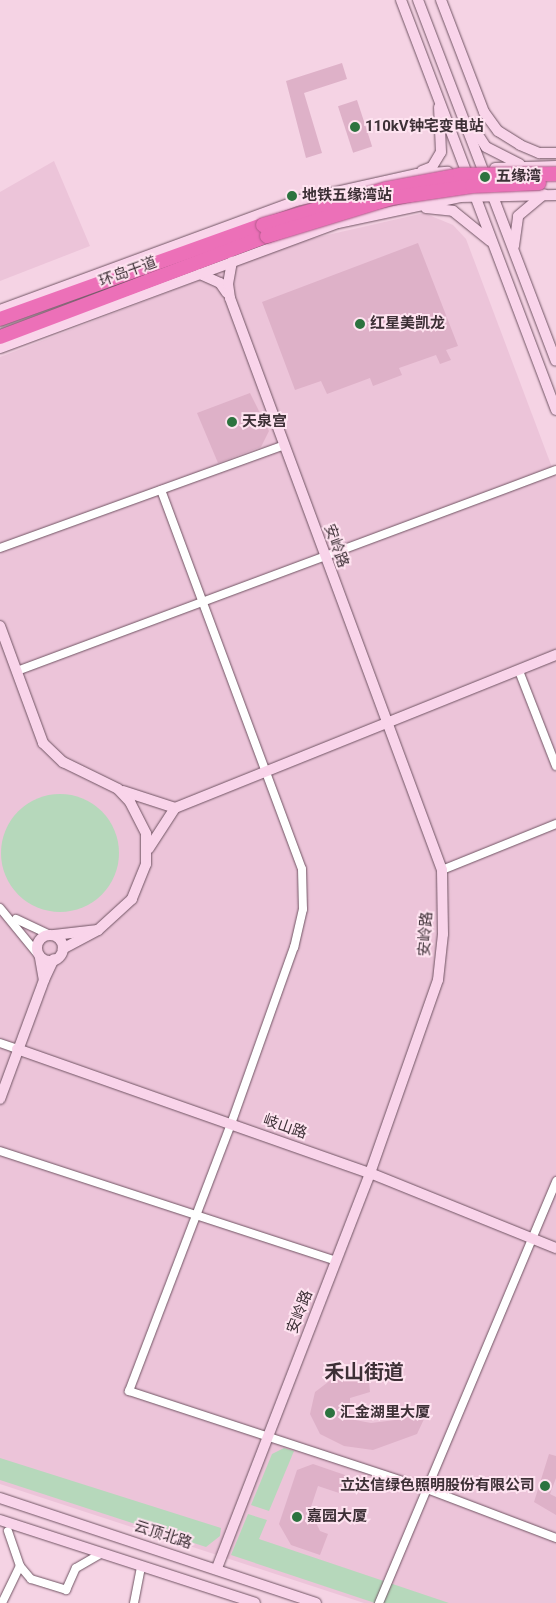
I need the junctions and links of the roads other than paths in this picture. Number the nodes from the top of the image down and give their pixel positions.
1 (401, 0) edge
2 (418, 0) edge
3 (441, 0) edge
4 (453, 88) junction
5 (437, 89) junction
6 (556, 153) edge
7 (528, 166) junction
8 (556, 166) edge
9 (482, 169) junction
10 (465, 171) junction
11 (417, 174) junction
12 (556, 174) edge
13 (556, 183) edge
14 (544, 194) junction
15 (556, 195) edge
16 (492, 196) junction
17 (476, 197) junction
18 (405, 208) junction
19 (265, 230) junction
20 (492, 243) junction
21 (515, 255) junction
22 (232, 261) junction
23 (197, 274) junction
24 (230, 298) junction
25 (0, 310) edge
26 (0, 319) edge
27 (0, 337) edge
28 (0, 348) edge
29 (556, 361) edge
30 (556, 410) edge
31 (284, 445) junction
32 (556, 470) edge
33 (161, 490) junction
34 (0, 548) edge
35 (325, 558) junction
36 (203, 602) junction
37 (0, 626) edge
38 (556, 655) edge
39 (17, 671) junction
40 (519, 671) junction
41 (386, 726) junction
42 (556, 766) edge
43 (267, 773) junction
44 (118, 789) junction
45 (175, 808) junction
46 (556, 824) edge
47 (148, 848) junction
48 (442, 870) junction
49 (0, 907) edge
50 (98, 930) junction
51 (52, 935) junction
52 (63, 949) junction
53 (38, 955) junction
54 (54, 960) junction
55 (44, 980) junction
56 (0, 1043) edge
57 (17, 1049) junction
58 (0, 1099) edge
59 (231, 1124) junction
60 (0, 1151) edge
61 (370, 1173) junction
62 (556, 1182) edge
63 (196, 1215) junction
64 (533, 1238) junction
65 (556, 1248) edge
66 (336, 1261) junction
67 (268, 1437) junction
68 (427, 1489) junction
69 (0, 1498) edge
70 (0, 1520) edge
71 (8, 1531) dead end
72 (556, 1538) edge
73 (102, 1553) junction
74 (20, 1566) junction
75 (141, 1566) junction
76 (217, 1568) junction
77 (2, 1603) edge
78 (134, 1603) edge
79 (255, 1603) edge
80 (316, 1603) edge
81 (379, 1603) edge

1 - 5 main road
2 - 4 main road
3 - 6 main road
4 - 7 main road
4 - 9 main road
5 - 10 main road
5 - 11 main road
7 - 8 main road
7 - 9 main road
9 - 10 main road
9 - 16 main road
10 - 11 main road
10 - 17 main road
11 - 25 main road
12 - 19 highway, bridge
13 - 19 highway, bridge
14 - 15 main road
14 - 16 main road
14 - 21 main road
16 - 17 main road
16 - 21 main road
17 - 18 main road
17 - 20 main road
18 - 20 main road
18 - 22 main road
19 - 26 highway, 环岛干道
19 - 27 highway, 环岛干道
20 - 30 main road
21 - 29 main road
22 - 23 main road
22 - 24 main road
23 - 24 main road
23 - 28 main road
24 - 31 main road, 安岭路
31 - 33 street
31 - 35 main road, 安岭路
32 - 35 street
33 - 34 street
33 - 36 street
35 - 36 street
35 - 41 main road, 安岭路
36 - 39 street
36 - 43 street
37 - 39 main road
38 - 40 main road
39 - 44 main road
40 - 41 main road
40 - 42 street
41 - 43 main road
41 - 48 main road, 安岭路
43 - 45 main road
43 - 59 street
44 - 45 main road
44 - 47 main road
45 - 47 main road
46 - 48 street
47 - 50 main road
48 - 61 main road, 安岭路
49 - 51 street
49 - 53 street
50 - 51 main road
50 - 52 main road
51 - 52 main road
51 - 53 main road
52 - 54 main road
53 - 54 main road
53 - 55 main road
54 - 55 main road
55 - 57 main road
56 - 57 street, 岐山路
57 - 58 main road
57 - 59 main road, 岐山路
59 - 61 main road, 岐山路
59 - 63 street
60 - 63 street
61 - 64 main road, 岐山路
61 - 66 main road, 安岭路
62 - 64 street
63 - 66 street
63 - 67 street
64 - 65 main road, 岐山路
64 - 68 street
66 - 67 main road, 安岭路
67 - 68 street
67 - 76 main road, 安岭路
68 - 72 street
68 - 81 street
69 - 76 main road, 云顶北路
70 - 73 main road
71 - 74 street
73 - 74 street
73 - 75 main road
74 - 77 street
75 - 78 street
75 - 79 main road
76 - 80 main road, 云顶北路

